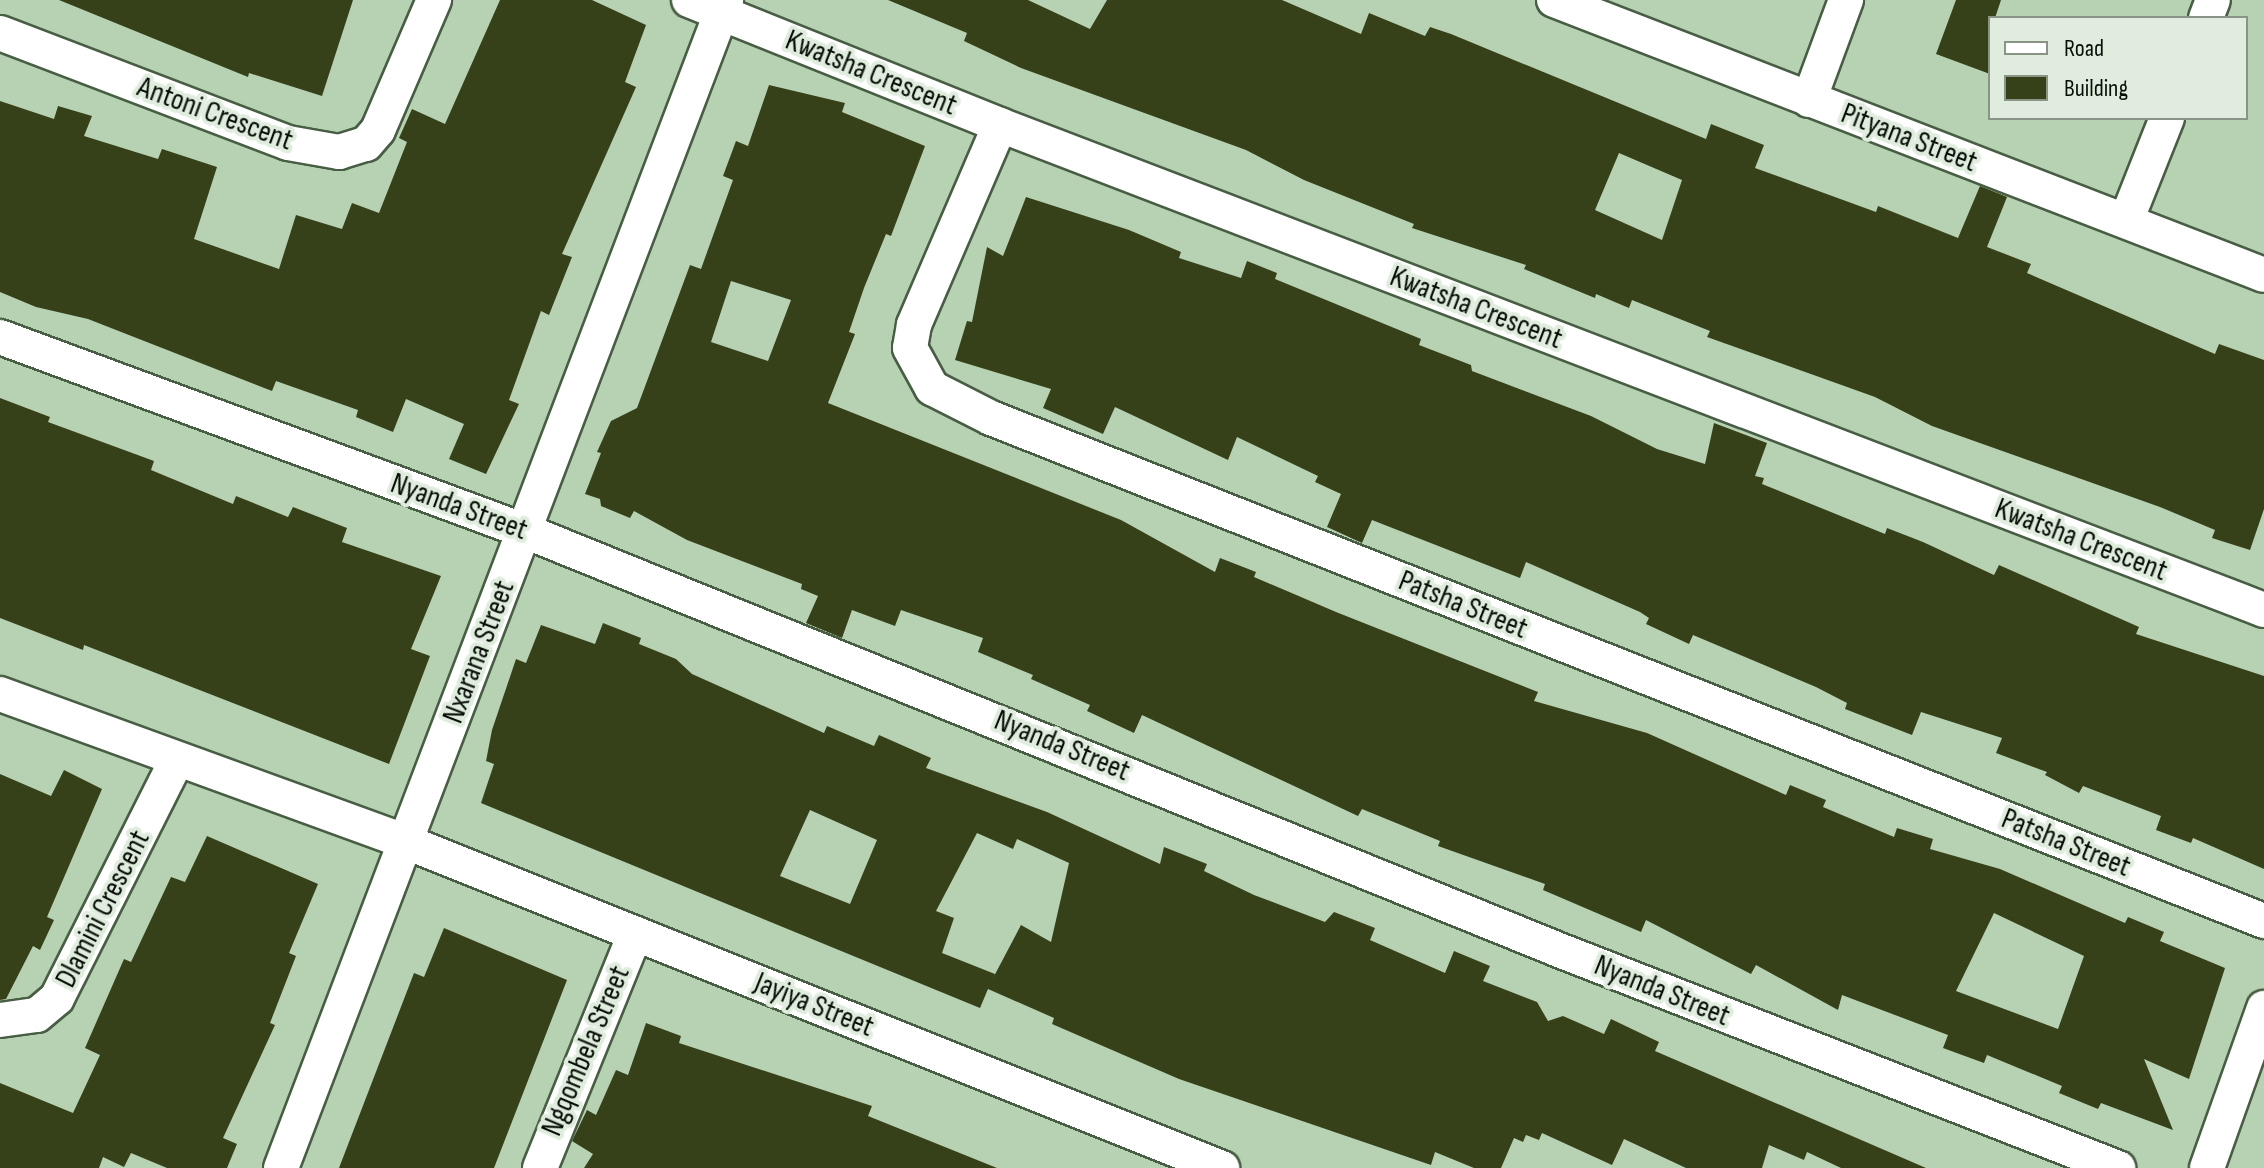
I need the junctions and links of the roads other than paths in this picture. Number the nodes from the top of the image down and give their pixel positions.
1 (434, 0) edge
2 (689, 0) edge
3 (1554, 0) edge
4 (1846, 0) edge
5 (724, 6) edge
6 (0, 33) edge
7 (1809, 100) junction
8 (2166, 120) edge
9 (1000, 125) junction
10 (2126, 221) junction
11 (2264, 275) edge
12 (0, 337) edge
13 (525, 531) junction
14 (2264, 610) edge
15 (0, 694) edge
16 (176, 761) junction
17 (406, 842) junction
18 (2264, 921) edge
19 (635, 934) junction
20 (2264, 1008) edge
21 (0, 1020) edge
22 (1164, 1157) edge
23 (281, 1168) edge
24 (540, 1168) edge
25 (1222, 1168) edge
26 (2118, 1168) edge
27 (2207, 1168) edge

1 - 6 street, Antoni Crescent
2 - 5 street, Kwatsha Crescent
3 - 7 street, Pityana Street
4 - 7 street
5 - 9 street, Kwatsha Crescent
5 - 13 street, Nxarana Street
7 - 10 street, Pityana Street
8 - 10 street
9 - 14 street, Kwatsha Crescent
9 - 18 street, Patsha Street
10 - 11 street, Pityana Street
12 - 13 street, Nyanda Street
13 - 17 street, Nxarana Street
13 - 26 street, Nyanda Street
15 - 16 street
16 - 17 street
16 - 21 street, Dlamini Crescent
17 - 19 street, Jayiya Street
17 - 23 street, Nxarana Street
19 - 22 street, Jayiya Street
19 - 24 street, Ngqombela Street
20 - 27 street
22 - 25 street, Jayiya Street

